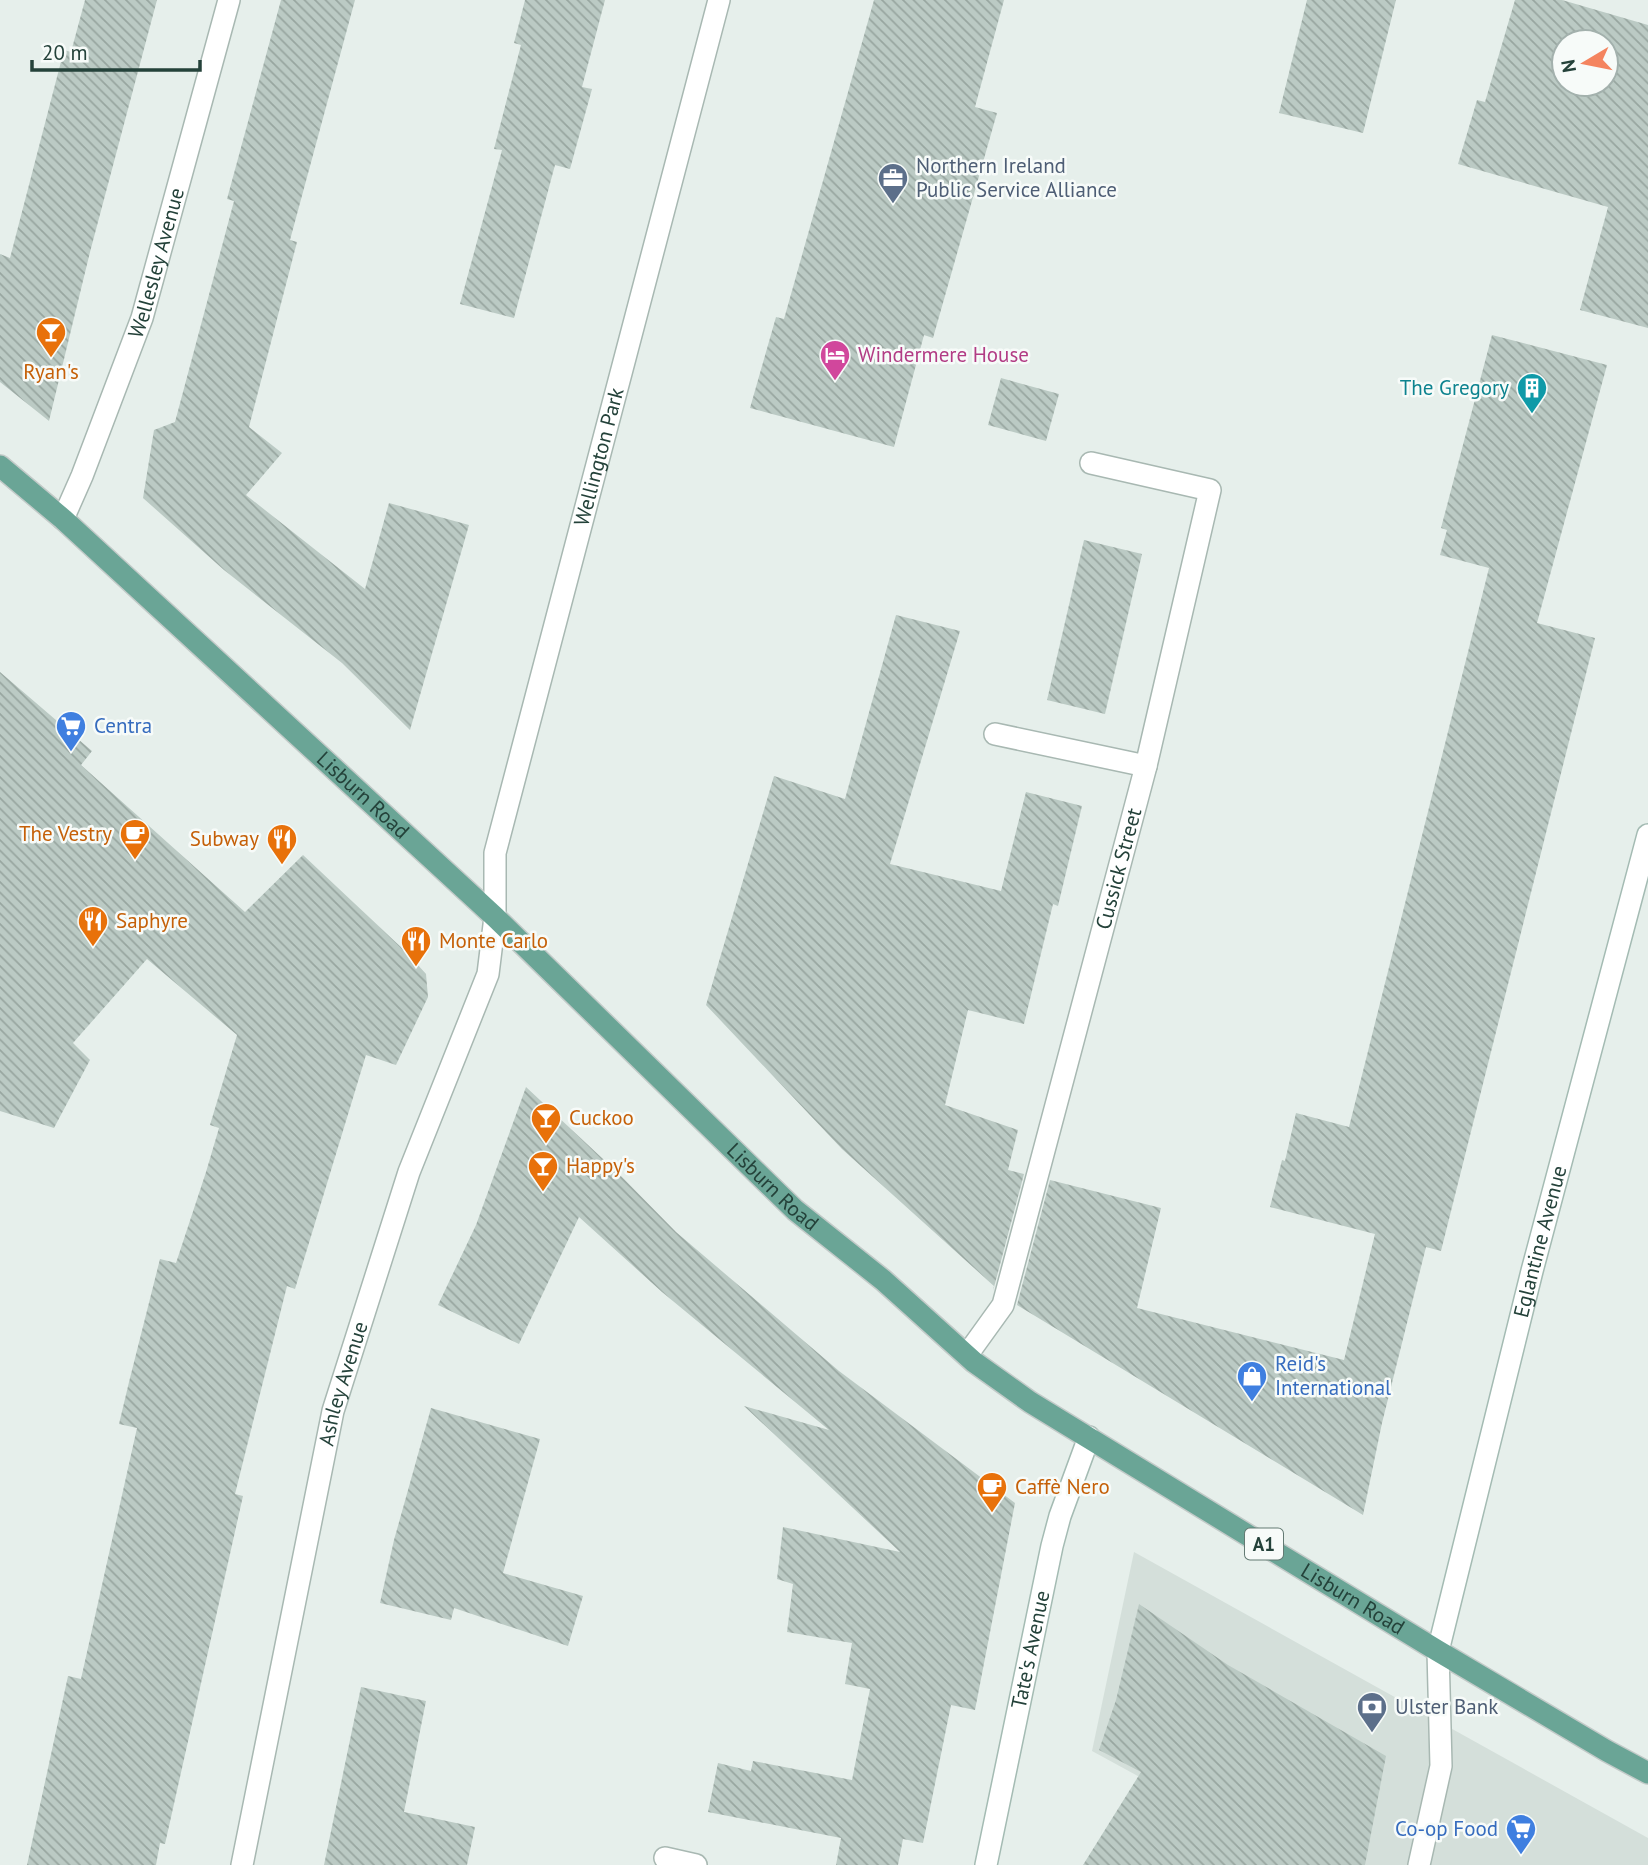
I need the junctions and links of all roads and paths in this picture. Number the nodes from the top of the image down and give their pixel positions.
1 (229, 0) edge
2 (719, 0) edge
3 (1091, 463) dead end
4 (0, 466) edge
5 (64, 519) junction
6 (995, 734) dead end
7 (1146, 766) junction
8 (1648, 835) edge
9 (495, 918) junction
10 (967, 1355) junction
11 (1089, 1437) junction
12 (1438, 1651) junction
13 (1648, 1773) edge
14 (665, 1858) dead end
15 (242, 1865) edge
16 (696, 1865) edge
17 (986, 1865) edge
18 (1419, 1865) edge

1 - 5 street, Wellesley Avenue
2 - 9 street, Wellington Park
3 - 7 street, Cussick Street
4 - 5 main road, Lisburn Road / A1
5 - 9 main road, Lisburn Road / A1
6 - 7 street
7 - 10 street, Cussick Street
8 - 12 street, Eglantine Avenue
9 - 10 main road, Lisburn Road / A1
9 - 15 street, Ashley Avenue
10 - 11 main road, Lisburn Road / A1
11 - 12 main road, Lisburn Road / A1
11 - 17 street, Tate's Avenue
12 - 13 main road, Lisburn Road / A1
12 - 18 street, Eglantine Avenue
14 - 16 street

